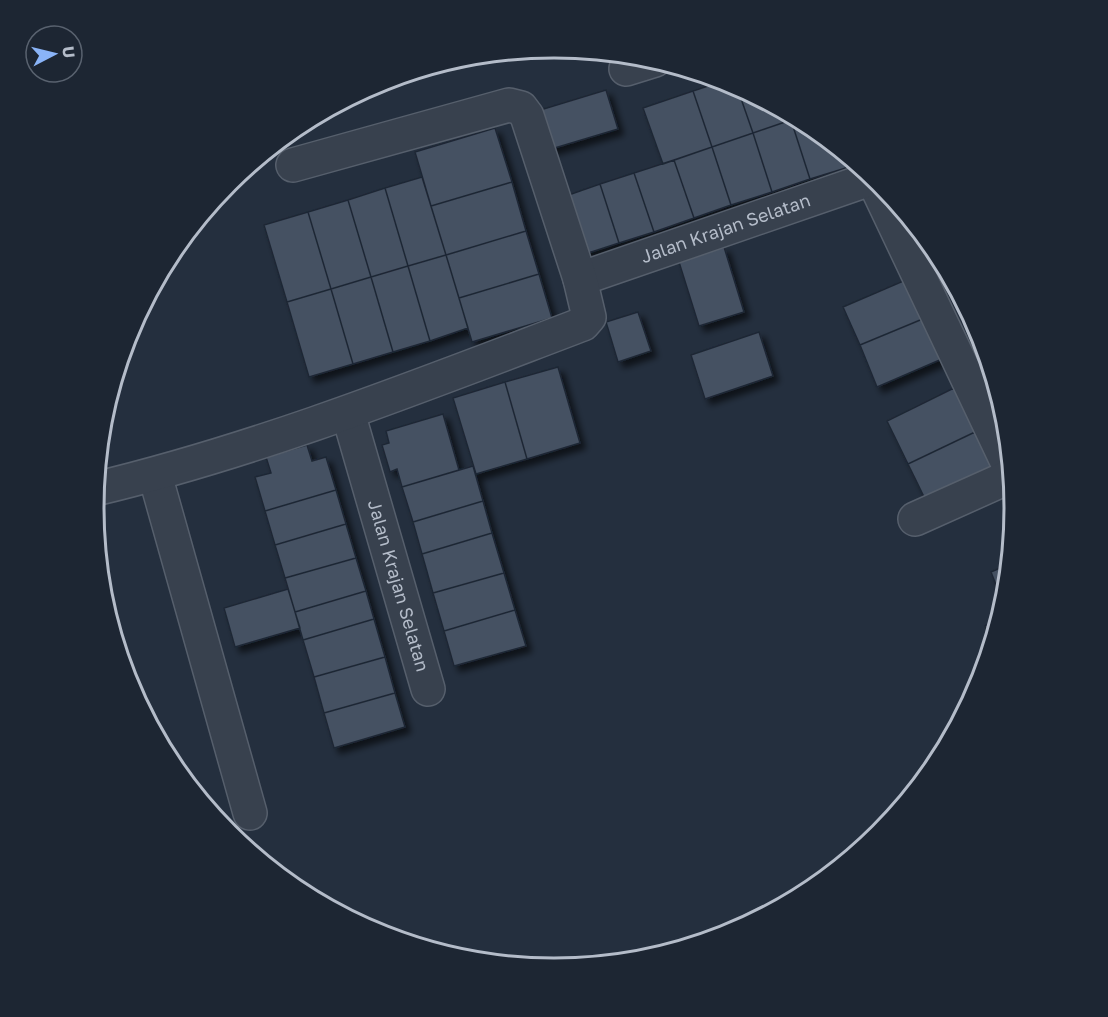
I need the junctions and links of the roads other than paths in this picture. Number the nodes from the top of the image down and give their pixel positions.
1 (293, 165) dead end
2 (863, 181) edge
3 (884, 203) edge
4 (580, 279) junction
5 (348, 413) junction
6 (999, 445) edge
7 (155, 475) junction
8 (1003, 480) edge
9 (105, 487) edge
10 (915, 519) dead end
11 (428, 689) dead end
12 (250, 813) dead end

1 - 4 street
2 - 4 street, Jalan Krajan Selatan
3 - 6 street, Jalan Krajan Selatan
4 - 5 street
5 - 7 street
5 - 11 street, Jalan Krajan Selatan
7 - 9 street
7 - 12 street
8 - 10 street

